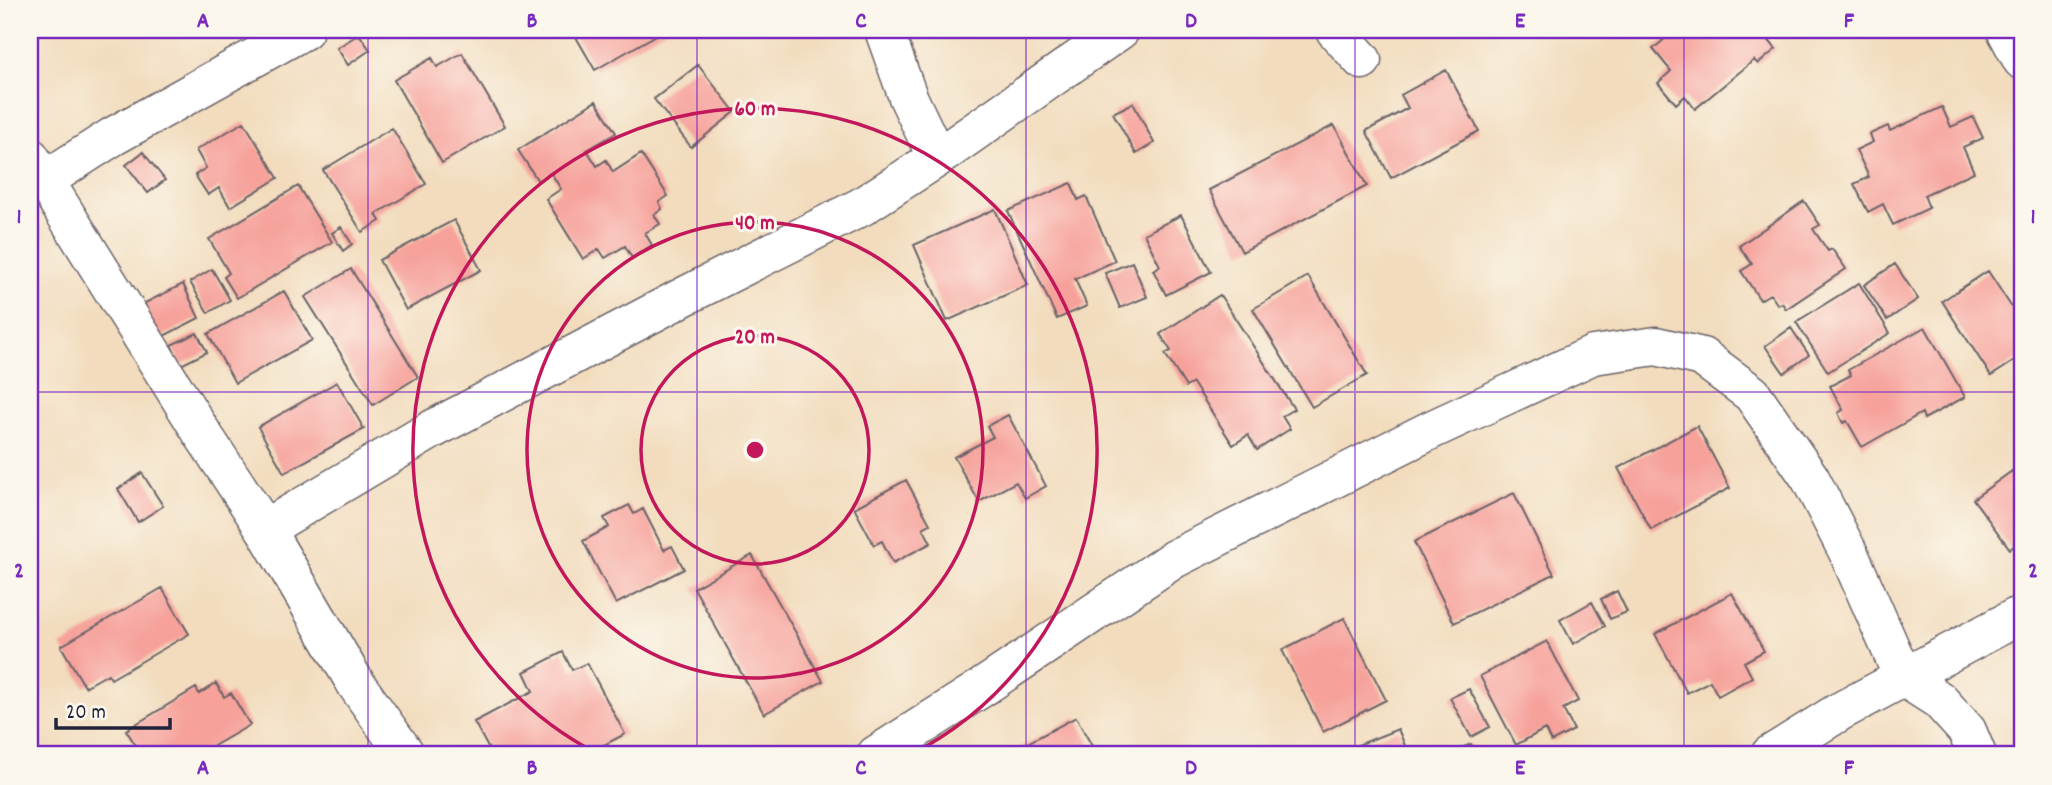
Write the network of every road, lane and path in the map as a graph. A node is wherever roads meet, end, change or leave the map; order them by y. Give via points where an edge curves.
1 (304, 30) edge
2 (884, 30) edge
3 (1120, 30) edge
4 (1335, 30) edge
5 (2006, 30) edge
6 (1362, 60) dead end
7 (2022, 61) edge
8 (937, 159) junction
9 (37, 169) edge
10 (265, 529) junction
11 (2022, 614) edge
12 (1903, 677) junction
13 (406, 755) edge
14 (876, 755) edge
15 (1770, 755) edge
16 (1977, 755) edge

1 - 9 street via 112,137
2 - 8 street
3 - 8 street
4 - 6 street
5 - 7 street
8 - 10 street via 861,207 433,429
9 - 10 street
10 - 13 street via 356,684
11 - 12 street
12 - 14 street via 1810,478 1752,394 1702,357 1656,346 1593,355 1433,429 1174,559
12 - 15 street
12 - 16 street via 1938,701 1967,731

